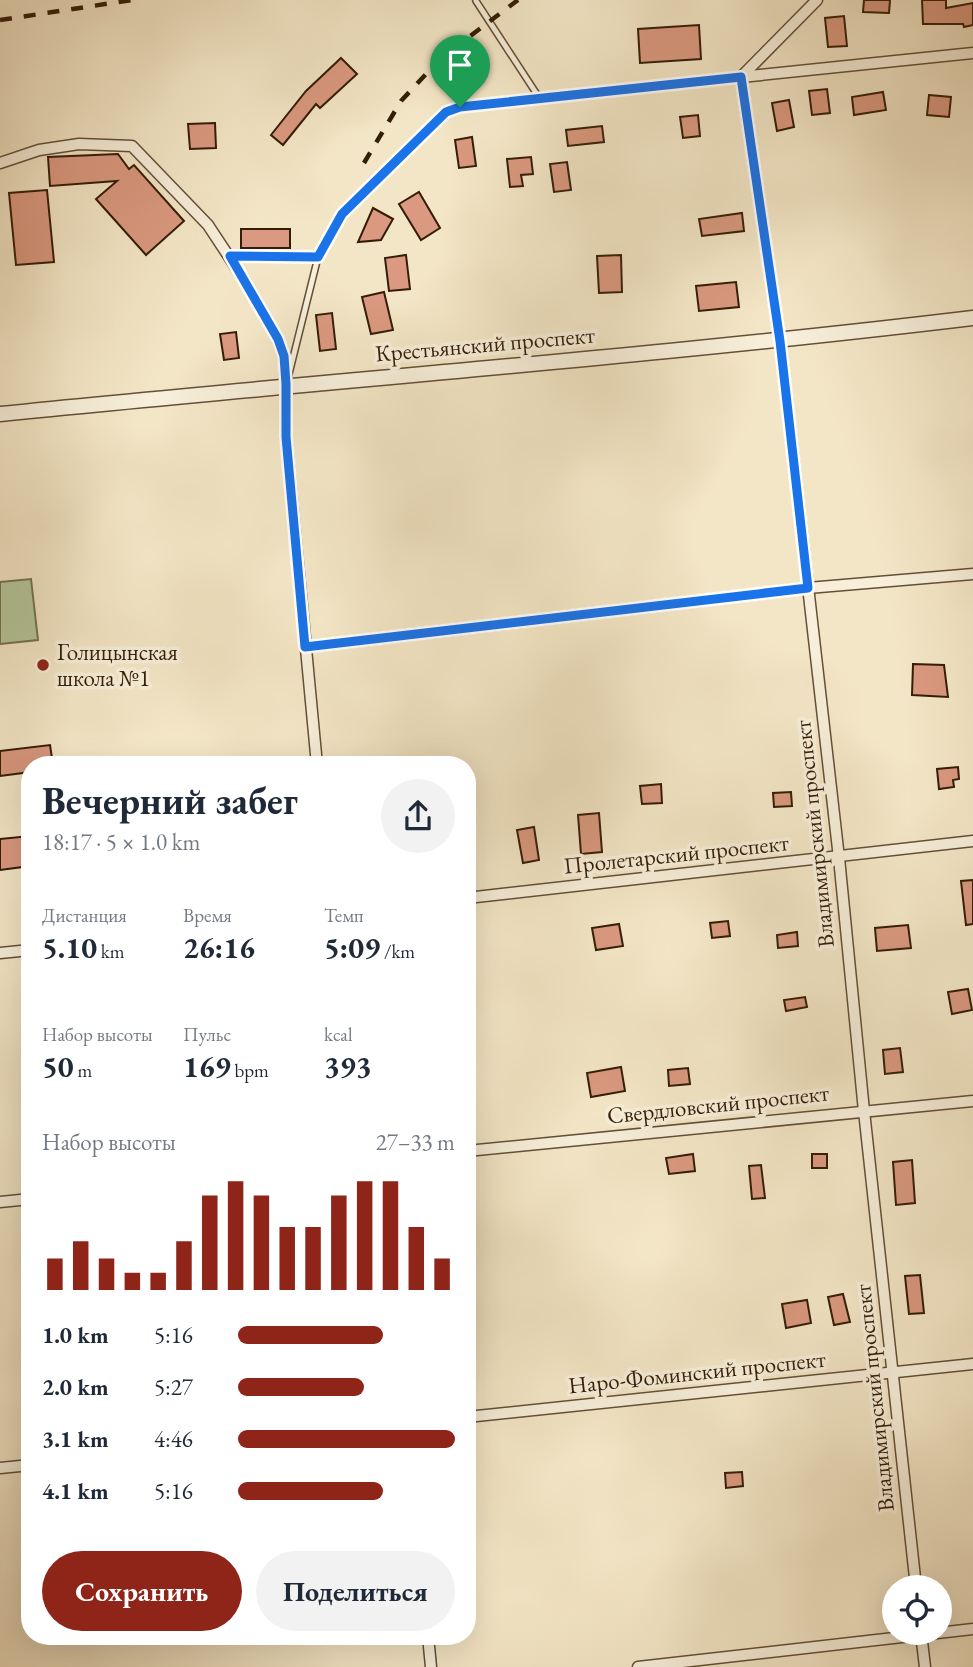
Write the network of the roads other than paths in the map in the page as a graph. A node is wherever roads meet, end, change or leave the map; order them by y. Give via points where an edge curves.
1 (817, 0) edge
2 (476, 1) edge
3 (973, 53) edge
4 (741, 77) junction
5 (540, 99) junction
6 (422, 133) road end
7 (0, 163) edge
8 (318, 257) road end
9 (973, 318) edge
10 (780, 341) junction
11 (286, 384) junction
12 (0, 414) edge
13 (973, 574) edge
14 (808, 588) junction
15 (305, 647) junction
16 (316, 756) edge
17 (973, 841) edge
18 (839, 858) junction
19 (476, 897) edge
20 (21, 951) edge
21 (0, 953) edge
22 (973, 1101) edge
23 (863, 1111) junction
24 (476, 1150) edge
25 (21, 1200) edge
26 (0, 1202) edge
27 (973, 1364) edge
28 (893, 1372) junction
29 (476, 1416) edge
30 (21, 1466) edge
31 (0, 1468) edge
32 (915, 1575) edge
33 (973, 1629) edge
34 (952, 1631) edge
35 (882, 1639) edge
36 (429, 1645) edge
37 (922, 1645) edge
38 (431, 1667) edge
39 (638, 1667) edge
40 (925, 1667) edge

1 - 4 street
2 - 5 lane
3 - 4 street
4 - 5 lane
4 - 10 street, Владимирский проспект
5 - 6 lane via 460,107 446,112
7 - 11 street via 39,150 79,144 132,146 208,225 230,256 278,339
8 - 11 lane
9 - 10 street, Крестьянский проспект
10 - 11 street, Крестьянский проспект
10 - 14 street, Владимирский проспект
11 - 12 street, Крестьянский проспект
11 - 15 street via 286,437
13 - 14 street
14 - 15 street
14 - 18 street, Владимирский проспект
15 - 16 street
17 - 18 street, Пролетарский проспект
18 - 19 street, Пролетарский проспект
18 - 23 street, Владимирский проспект
20 - 21 street
22 - 23 street, Свердловский проспект
23 - 24 street, Свердловский проспект
23 - 28 street, Владимирский проспект
25 - 26 street
27 - 28 street, Наро-Фоминский проспект
28 - 29 street, Наро-Фоминский проспект
28 - 32 street, Владимирский проспект
30 - 31 street
33 - 34 street
35 - 39 street
36 - 38 street
37 - 40 street

